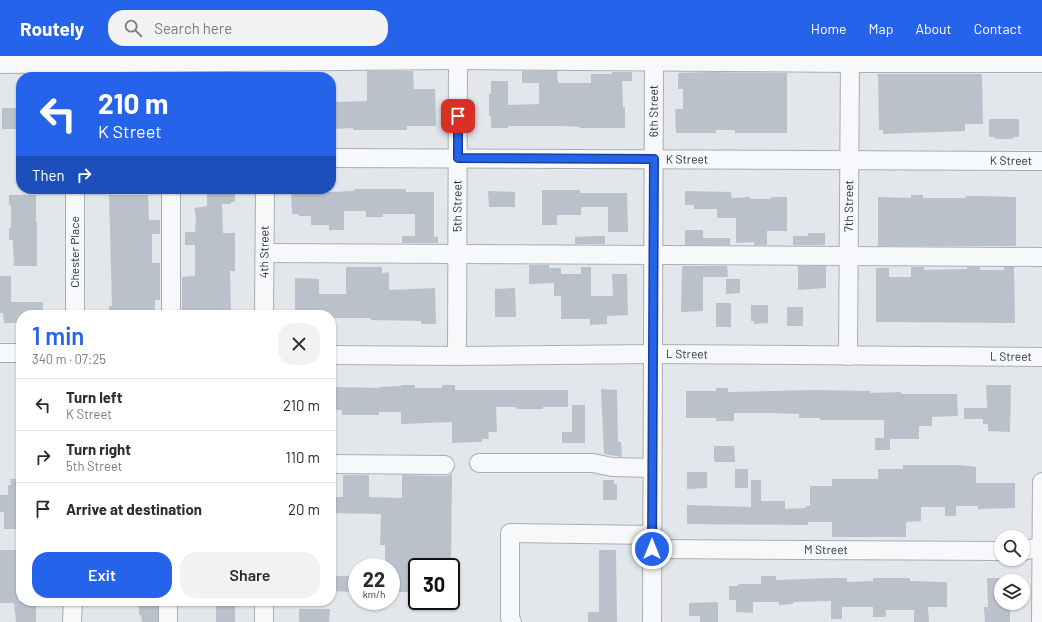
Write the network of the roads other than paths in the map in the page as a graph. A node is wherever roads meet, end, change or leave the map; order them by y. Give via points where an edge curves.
1 (458, 58) edge
2 (654, 59) edge
3 (850, 60) edge
4 (1042, 63) edge
5 (0, 64) edge
6 (74, 65) edge
7 (266, 65) edge
8 (172, 70) edge
9 (336, 158) edge
10 (458, 158) junction
11 (654, 159) junction
12 (849, 160) junction
13 (1042, 161) edge
14 (74, 194) edge
15 (171, 194) edge
16 (265, 194) edge
17 (265, 253) junction
18 (458, 254) junction
19 (653, 255) junction
20 (849, 257) junction
21 (1042, 257) edge
22 (75, 310) edge
23 (171, 310) edge
24 (264, 310) edge
25 (0, 353) edge
26 (16, 353) edge
27 (653, 354) junction
28 (336, 355) edge
29 (457, 356) junction
30 (848, 356) junction
31 (1042, 357) edge
32 (478, 463) dead end
33 (336, 464) edge
34 (445, 465) dead end
35 (652, 468) junction
36 (1042, 482) edge
37 (652, 542) junction
38 (1042, 546) edge
39 (1030, 549) edge
40 (994, 551) edge
41 (73, 606) edge
42 (168, 606) edge
43 (264, 606) edge
44 (72, 622) edge
45 (168, 622) edge
46 (264, 622) edge
47 (512, 622) edge
48 (652, 622) edge
49 (1041, 622) edge

1 - 2 street
1 - 7 street
1 - 10 street, 5th Street
2 - 3 street
2 - 11 street, 6th Street
3 - 4 street
3 - 12 street, 7th Street
5 - 6 street
6 - 8 street
7 - 8 street
9 - 10 street, K Street
10 - 11 street, K Street
10 - 18 street, 5th Street
11 - 12 street, K Street
11 - 19 street, 6th Street
12 - 13 street, K Street
12 - 20 street, 7th Street
14 - 22 street, Chester Place
15 - 23 street
16 - 17 street, 4th Street
17 - 18 street
17 - 24 street, 4th Street
18 - 19 street
18 - 29 street, 5th Street
19 - 20 street
19 - 27 street, 6th Street
20 - 21 street
20 - 30 street, 7th Street
25 - 26 street
27 - 29 street, L Street
27 - 30 street, L Street
27 - 35 street, 6th Street
28 - 29 street, L Street
30 - 31 street, L Street
32 - 35 street via 593,463 612,467
33 - 34 street
35 - 37 street, 6th Street
36 - 38 street
37 - 40 street, M Street
37 - 47 street, M Street via 510,533
37 - 48 street, 6th Street
38 - 39 street
38 - 49 street
41 - 44 street
42 - 45 street
43 - 46 street

